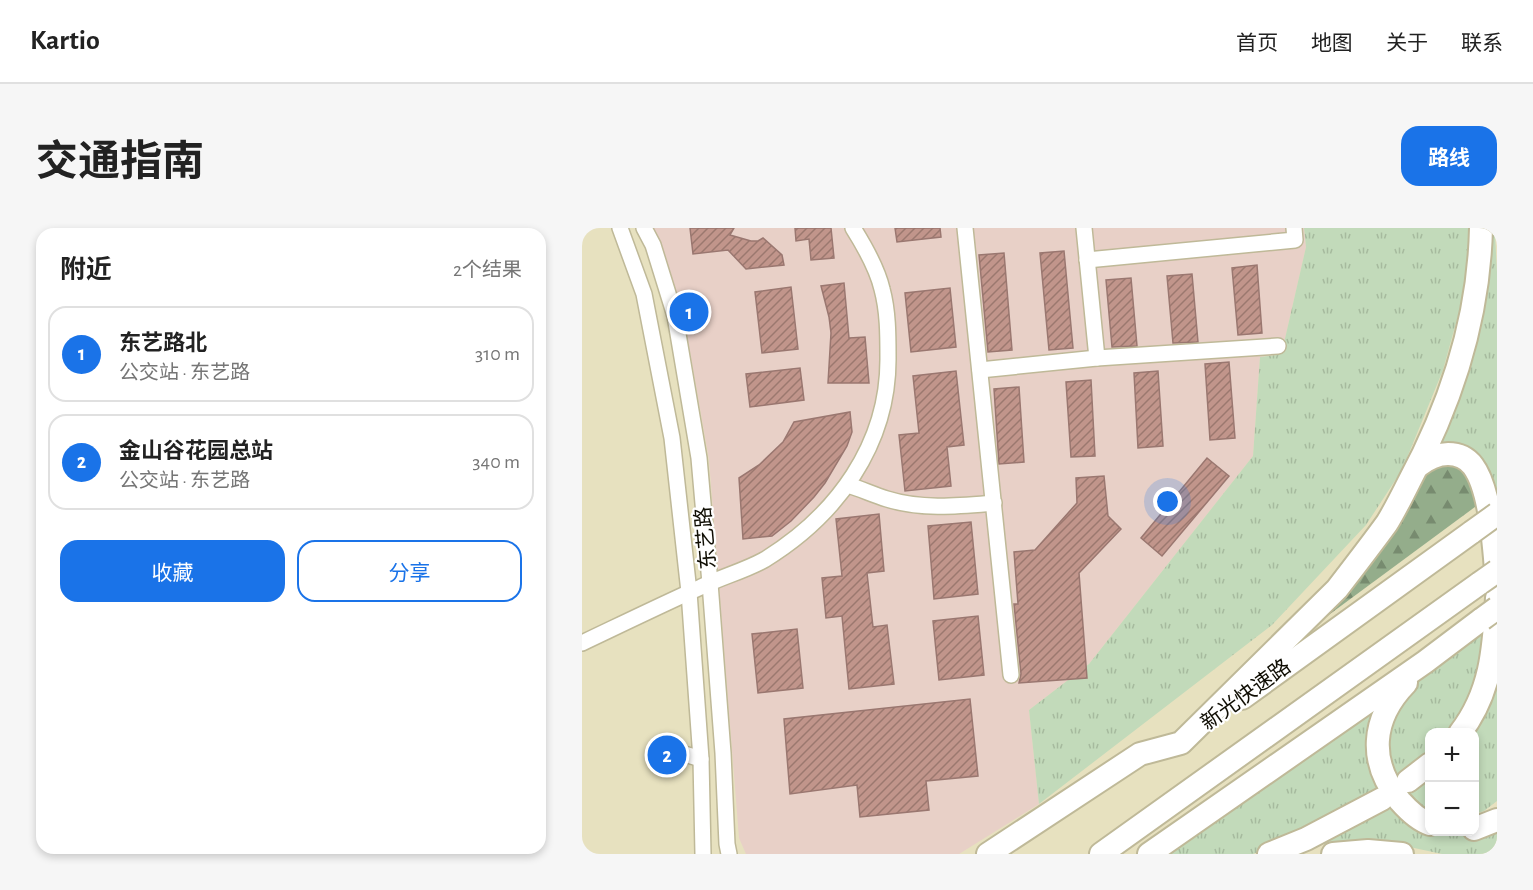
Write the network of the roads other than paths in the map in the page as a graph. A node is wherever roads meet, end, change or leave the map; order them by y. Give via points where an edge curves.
1 (620, 228) edge
2 (644, 228) edge
3 (853, 228) edge
4 (965, 228) edge
5 (1084, 228) edge
6 (1294, 228) edge
7 (1481, 228) edge
8 (1088, 260) junction
9 (1278, 346) dead end
10 (1097, 358) junction
11 (980, 370) junction
12 (1418, 466) junction
13 (848, 485) junction
14 (994, 503) junction
15 (1497, 514) edge
16 (1493, 582) edge
17 (710, 583) junction
18 (689, 592) junction
19 (1489, 614) edge
20 (582, 643) edge
21 (1425, 662) junction
22 (1011, 675) dead end
23 (1464, 728) edge
24 (1181, 743) junction
25 (668, 749) dead end
26 (701, 759) junction
27 (1425, 768) edge
28 (1408, 781) dead end
29 (1382, 799) dead end
30 (1497, 820) edge
31 (1425, 823) edge
32 (1479, 827) edge
33 (703, 854) edge
34 (729, 854) edge
35 (988, 854) edge
36 (1016, 854) edge
37 (1101, 854) edge
38 (1149, 854) edge
39 (1269, 854) edge
40 (1333, 854) edge
41 (1402, 854) edge

1 - 18 street, 东艺路 via 644,294 672,438
2 - 17 street, 东艺路 via 675,316 699,458
3 - 13 street via 882,289 888,372 878,422
4 - 11 street
5 - 8 street
6 - 8 street via 1295,240
7 - 12 highway via 1470,321 1452,385
8 - 10 street
9 - 10 street
10 - 11 street
11 - 14 street
12 - 16 highway via 1440,454 1464,457 1472,465 1487,502
12 - 24 highway via 1388,521 1337,589
13 - 14 street via 911,504 952,507
13 - 17 street via 801,535 762,561
14 - 22 street
15 - 24 highway, 新光快速路, bridge
16 - 23 highway via 1492,663 1481,698
16 - 37 highway
17 - 18 street
17 - 34 street, 东艺路
18 - 20 street
18 - 26 street, 东艺路
19 - 21 highway
21 - 31 highway via 1387,707 1377,740 1378,756 1393,792
21 - 38 highway
24 - 35 highway via 1140,754
24 - 36 highway, 新光快速路
25 - 26 street
26 - 33 street, 东艺路
27 - 28 highway
29 - 39 highway
30 - 32 highway
40 - 41 highway

